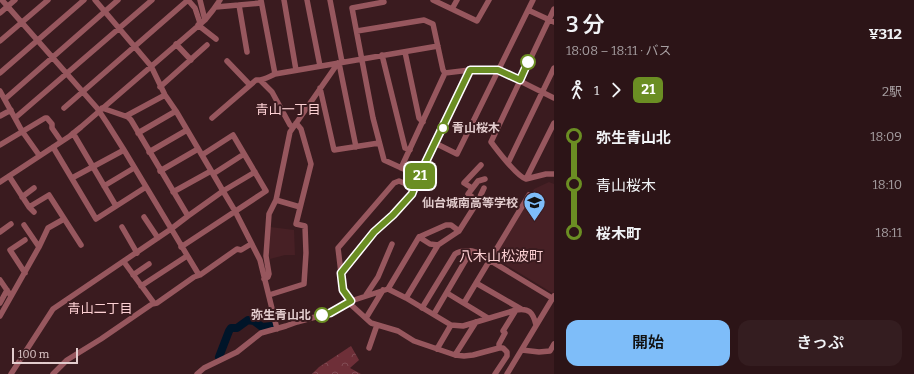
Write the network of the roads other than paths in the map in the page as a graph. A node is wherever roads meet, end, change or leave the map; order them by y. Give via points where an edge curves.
1 (2, 0) edge
2 (15, 0) edge
3 (48, 0) edge
4 (84, 0) edge
5 (95, 0) edge
6 (118, 0) edge
7 (152, 0) edge
8 (188, 0) edge
9 (200, 0) edge
10 (220, 0) edge
11 (284, 0) edge
12 (307, 0) edge
13 (330, 0) edge
14 (433, 0) edge
15 (456, 0) edge
16 (489, 0) edge
17 (533, 0) edge
18 (261, 1) edge
19 (384, 2) dead end
20 (239, 5) junction
21 (8, 7) junction
22 (216, 7) junction
23 (452, 9) junction
24 (554, 9) edge
25 (528, 10) junction
26 (105, 11) junction
27 (0, 13) edge
28 (551, 21) edge
29 (21, 23) junction
30 (201, 23) junction
31 (119, 28) junction
32 (357, 31) junction
33 (216, 39) dead end
34 (37, 40) junction
35 (0, 42) edge
36 (176, 44) junction
37 (208, 45) dead end
38 (438, 46) junction
39 (135, 47) junction
40 (247, 52) dead end
41 (404, 52) junction
42 (382, 56) junction
43 (52, 58) junction
44 (362, 58) junction
45 (191, 60) junction
46 (228, 61) dead end
47 (340, 63) junction
48 (151, 66) junction
49 (320, 66) junction
50 (554, 68) edge
51 (296, 70) junction
52 (470, 70) junction
53 (498, 70) junction
54 (0, 73) edge
55 (445, 73) junction
56 (66, 74) junction
57 (275, 74) junction
58 (520, 80) junction
59 (261, 81) junction
60 (250, 85) junction
61 (160, 87) junction
62 (320, 88) junction
63 (0, 91) edge
64 (543, 92) junction
65 (83, 93) junction
66 (165, 95) junction
67 (3, 98) edge
68 (554, 98) edge
69 (64, 108) dead end
70 (11, 110) junction
71 (101, 110) junction
72 (176, 111) junction
73 (0, 116) edge
74 (126, 116) junction
75 (15, 118) junction
76 (212, 118) dead end
77 (422, 122) junction
78 (554, 123) edge
79 (295, 125) junction
80 (187, 130) junction
81 (22, 131) junction
82 (138, 133) junction
83 (73, 134) junction
84 (61, 141) junction
85 (379, 143) junction
86 (435, 143) junction
87 (0, 145) edge
88 (53, 147) junction
89 (356, 147) junction
90 (124, 150) junction
91 (410, 150) junction
92 (149, 152) junction
93 (200, 152) junction
94 (244, 154) junction
95 (39, 155) junction
96 (508, 163) junction
97 (481, 165) dead end
98 (93, 167) junction
99 (134, 168) junction
100 (401, 168) junction
101 (160, 171) junction
102 (212, 172) junction
103 (255, 172) junction
104 (554, 174) edge
105 (9, 176) junction
106 (419, 176) junction
107 (72, 178) junction
108 (485, 179) dead end
109 (526, 179) junction
110 (0, 182) edge
111 (104, 186) junction
112 (146, 187) junction
113 (414, 187) junction
114 (34, 188) dead end
115 (472, 188) junction
116 (484, 188) dead end
117 (223, 191) junction
118 (173, 192) junction
119 (529, 194) dead end
120 (22, 197) junction
121 (276, 200) junction
122 (478, 201) junction
123 (116, 206) junction
124 (29, 207) junction
125 (300, 207) junction
126 (235, 211) junction
127 (34, 212) dead end
128 (188, 216) junction
129 (144, 217) dead end
130 (64, 219) junction
131 (12, 224) dead end
132 (24, 224) dead end
133 (122, 227) dead end
134 (171, 229) junction
135 (459, 231) junction
136 (0, 232) edge
137 (419, 237) junction
138 (158, 238) junction
139 (24, 240) dead end
140 (251, 244) junction
141 (392, 244) dead end
142 (81, 245) dead end
143 (438, 245) junction
144 (39, 247) junction
145 (181, 247) junction
146 (471, 251) junction
147 (137, 253) junction
148 (187, 256) junction
149 (490, 260) junction
150 (124, 262) junction
151 (149, 264) dead end
152 (25, 273) junction
153 (341, 273) junction
154 (133, 275) junction
155 (198, 275) junction
156 (264, 279) junction
157 (0, 280) edge
158 (476, 283) junction
159 (141, 286) junction
160 (385, 289) junction
161 (7, 290) junction
162 (447, 293) junction
163 (269, 295) junction
164 (366, 295) junction
165 (11, 296) junction
166 (553, 297) edge
167 (406, 298) junction
168 (1, 300) edge
169 (350, 301) junction
170 (154, 303) junction
171 (464, 303) junction
172 (422, 308) junction
173 (518, 309) junction
174 (434, 314) junction
175 (0, 316) edge
176 (366, 318) junction
177 (488, 318) junction
178 (476, 322) junction
179 (536, 325) junction
180 (377, 326) junction
181 (451, 326) junction
182 (277, 329) junction
183 (554, 344) edge
184 (369, 348) dead end
185 (437, 348) junction
186 (499, 348) junction
187 (522, 350) junction
188 (456, 355) junction
189 (199, 373) edge
190 (11, 374) edge
191 (53, 374) edge
192 (495, 374) edge
193 (507, 374) edge

1 - 21 street
2 - 21 street
3 - 29 street
4 - 34 street
5 - 26 street
6 - 26 street
7 - 31 street
8 - 30 street via 195,8
8 - 39 street
9 - 30 street
10 - 22 street
11 - 51 street
12 - 49 street
13 - 47 street
14 - 23 street
15 - 23 street
16 - 23 street via 477,21
17 - 25 street
18 - 20 street
18 - 57 street
19 - 32 street via 352,8
20 - 22 street
20 - 40 street
21 - 27 street
21 - 29 street
22 - 30 street
24 - 28 street
25 - 28 street
25 - 53 street
26 - 31 street
26 - 43 street
28 - 58 street
29 - 34 street
29 - 35 street
30 - 33 street
30 - 36 street
31 - 39 street
31 - 56 street
32 - 38 street via 424,20 433,24
32 - 44 street
34 - 43 street
34 - 54 street
36 - 45 street
36 - 48 street
37 - 45 street
38 - 41 street
38 - 55 street
39 - 48 street
39 - 65 street
41 - 42 street
41 - 77 street
42 - 44 street
42 - 91 street via 405,148
43 - 56 street
43 - 67 street
44 - 47 street
44 - 85 street
45 - 61 street
46 - 60 street
47 - 49 street
47 - 62 street
47 - 89 street
48 - 61 street
48 - 71 street
49 - 51 street
50 - 64 street
51 - 57 street
52 - 53 street
52 - 55 street
52 - 86 street
53 - 58 street
53 - 86 street via 457,154
55 - 77 street
56 - 65 street
56 - 75 street
57 - 59 street
58 - 64 street
58 - 96 street via 491,142
59 - 60 street via 256,80
59 - 79 street via 272,92 290,125
60 - 76 street
61 - 66 street
62 - 79 street
62 - 89 street via 334,150
63 - 67 street
64 - 68 street
64 - 96 street
65 - 69 street
65 - 71 street
66 - 72 street
66 - 74 street
67 - 70 street
70 - 73 street
70 - 75 street
71 - 74 street
71 - 83 street
71 - 90 street
72 - 80 street
72 - 82 street
74 - 82 street
75 - 81 street
77 - 91 street
78 - 109 street
79 - 121 street via 290,132
79 - 125 street via 301,129 311,164
80 - 92 street
80 - 93 street
81 - 84 street via 47,118
81 - 87 street
81 - 95 street
82 - 92 street
83 - 84 street
83 - 98 street
84 - 88 street
85 - 89 street
85 - 100 street via 384,160
86 - 106 street
88 - 95 street
88 - 107 street
90 - 98 street
90 - 99 street
91 - 100 street
92 - 101 street
93 - 94 street via 233,135
93 - 101 street
93 - 102 street
94 - 102 street
94 - 103 street
95 - 105 street
96 - 109 street
97 - 115 street via 464,183
98 - 107 street
98 - 111 street
99 - 111 street
99 - 112 street
100 - 106 street
101 - 118 street
102 - 117 street
102 - 118 street
103 - 117 street
103 - 126 street via 266,191
104 - 109 street
105 - 110 street
105 - 120 street
106 - 113 street
107 - 123 street via 96,219
108 - 115 street via 478,181
111 - 123 street
112 - 123 street
112 - 134 street
113 - 153 street via 412,194 374,232
113 - 153 street via 394,183 338,248
114 - 120 street
115 - 122 street via 468,194
116 - 122 street
117 - 126 street
117 - 128 street
118 - 128 street
119 - 149 street
120 - 124 street
121 - 125 street
121 - 156 street via 269,214 266,256 269,274
122 - 135 street
124 - 127 street
124 - 130 street via 49,194
125 - 163 street via 296,224 304,226 304,284
126 - 140 street
126 - 145 street
128 - 134 street
129 - 138 street
130 - 142 street
130 - 144 street via 48,228
131 - 136 street
132 - 144 street
133 - 147 street
134 - 138 street
134 - 145 street
135 - 137 street via 446,225
135 - 143 street
137 - 143 street via 430,244
137 - 160 street
138 - 147 street
139 - 152 street via 10,250
140 - 155 street via 241,250 237,249
140 - 156 street via 260,260
141 - 164 street via 378,277
143 - 167 street
144 - 152 street
145 - 148 street
146 - 149 street
146 - 162 street
146 - 172 street via 455,254
147 - 150 street
148 - 155 street
148 - 159 street
149 - 158 street
149 - 166 street
150 - 154 street
150 - 190 street via 53,309
151 - 154 street
152 - 165 street
153 - 169 street via 343,290
154 - 159 street
155 - 170 street
156 - 163 street
157 - 161 street
158 - 171 street
158 - 173 street
159 - 170 street
160 - 164 street
160 - 167 street
160 - 176 street
161 - 165 street
161 - 168 street
162 - 171 street
162 - 174 street
163 - 182 street
164 - 169 street
165 - 175 street
166 - 179 street
167 - 172 street
169 - 176 street
169 - 182 street via 330,313
170 - 191 street via 67,360
171 - 177 street
172 - 174 street
173 - 177 street
173 - 179 street via 531,312
173 - 186 street via 503,332 505,333
174 - 181 street
176 - 180 street
177 - 178 street
178 - 181 street
178 - 188 street
179 - 187 street
180 - 184 street
180 - 185 street via 398,331 414,341
181 - 185 street
182 - 189 street via 261,333 237,352
183 - 187 street via 550,351
185 - 188 street
186 - 188 street via 473,355
186 - 192 street via 503,348 507,356
187 - 193 street

